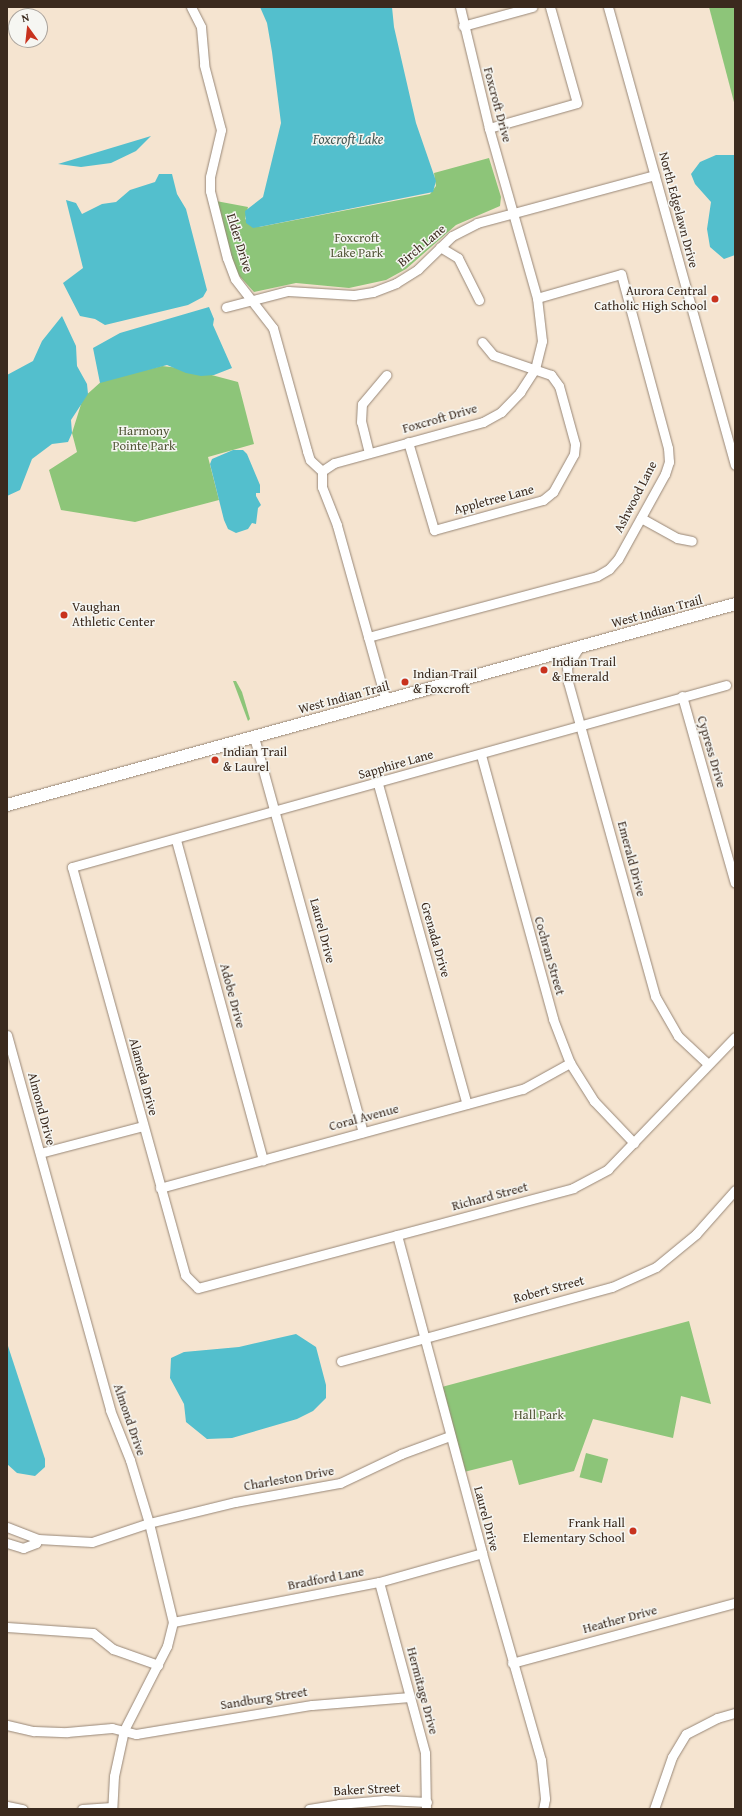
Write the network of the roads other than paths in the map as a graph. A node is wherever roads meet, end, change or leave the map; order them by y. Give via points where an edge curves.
1 (191, 7) edge
2 (460, 7) edge
3 (532, 7) edge
4 (550, 7) edge
5 (608, 7) edge
6 (463, 26) junction
7 (489, 128) junction
8 (655, 175) junction
9 (513, 213) junction
10 (440, 247) junction
11 (537, 298) junction
12 (250, 300) junction
13 (479, 300) dead end
14 (226, 307) dead end
15 (482, 342) dead end
16 (534, 369) junction
17 (386, 375) dead end
18 (408, 442) junction
19 (369, 453) junction
20 (735, 465) edge
21 (322, 471) junction
22 (641, 518) junction
23 (692, 540) dead end
24 (735, 604) edge
25 (368, 637) junction
26 (579, 647) junction
27 (726, 685) dead end
28 (682, 696) junction
29 (386, 700) junction
30 (580, 725) junction
31 (254, 737) junction
32 (481, 755) junction
33 (378, 784) junction
34 (7, 805) edge
35 (276, 811) junction
36 (176, 840) junction
37 (72, 867) joint
38 (735, 883) edge
39 (7, 1035) edge
40 (735, 1037) edge
41 (570, 1063) junction
42 (708, 1064) junction
43 (467, 1104) junction
44 (143, 1126) junction
45 (363, 1132) junction
46 (634, 1143) junction
47 (40, 1153) junction
48 (263, 1160) junction
49 (160, 1188) junction
50 (735, 1190) edge
51 (397, 1235) junction
52 (198, 1288) joint
53 (425, 1338) junction
54 (341, 1361) dead end
55 (450, 1436) junction
56 (149, 1523) junction
57 (7, 1527) edge
58 (38, 1539) junction
59 (7, 1543) edge
60 (482, 1553) junction
61 (379, 1582) junction
62 (735, 1602) edge
63 (173, 1622) junction
64 (7, 1627) edge
65 (512, 1663) junction
66 (158, 1665) junction
67 (410, 1697) junction
68 (735, 1713) edge
69 (7, 1725) edge
70 (124, 1730) junction
71 (7, 1806) edge
72 (426, 1806) edge
73 (112, 1808) edge
74 (23, 1809) edge
75 (82, 1809) edge
76 (309, 1809) edge
77 (543, 1809) edge
78 (654, 1809) edge

1 - 12 street, Elder Drive via 201,27 204,65 221,130 219,149 210,177 210,191 227,258 235,279
2 - 6 street, Foxcroft Drive
3 - 6 street
4 - 7 street via 577,103
5 - 8 street, North Edgelawn Drive
6 - 7 street, Foxcroft Drive
7 - 9 street, Foxcroft Drive
8 - 9 street, Birch Lane
8 - 20 street, North Edgelawn Drive
9 - 10 street, Birch Lane via 477,224 452,236
9 - 11 street, Foxcroft Drive
10 - 12 street, Birch Lane via 418,269 396,283 373,292 354,295 288,291
10 - 13 street via 458,258
11 - 16 street, Foxcroft Drive via 542,341
11 - 22 street, Ashwood Lane via 621,274 668,448 669,462
12 - 14 street, Birch Lane
12 - 21 street, Elder Drive via 273,328 310,460
15 - 16 street via 492,355
16 - 18 street, Foxcroft Drive via 520,392 501,412 483,422
16 - 18 street, Appletree Lane via 551,375 559,386 575,444 574,454 553,492 543,500 434,530
17 - 19 street via 362,404 361,422
18 - 19 street, Foxcroft Drive
19 - 21 street, Foxcroft Drive via 327,466
21 - 25 street via 322,487 337,525
22 - 23 street via 677,538
22 - 25 street, Ashwood Lane via 618,560 597,576
24 - 26 main road, West Indian Trail
25 - 29 street
26 - 29 main road, West Indian Trail
26 - 30 street, Emerald Drive via 567,667 568,682
27 - 28 street, Sapphire Lane
28 - 30 street, Sapphire Lane
28 - 38 street, Cypress Drive
29 - 31 main road, West Indian Trail
30 - 32 street, Sapphire Lane
30 - 42 street, Emerald Drive via 655,996 678,1036
31 - 34 main road, West Indian Trail
31 - 35 street, Laurel Drive
32 - 33 street, Sapphire Lane
32 - 41 street, Cochran Street via 553,1019
33 - 35 street, Sapphire Lane
33 - 43 street, Grenada Drive
35 - 36 street, Sapphire Lane
35 - 45 street, Laurel Drive
36 - 37 street, Sapphire Lane
36 - 48 street, Adobe Drive
37 - 44 street, Alameda Drive
39 - 47 street, Almond Drive
40 - 42 street, Richard Street
41 - 43 street, Coral Avenue via 523,1089
41 - 46 street, Cochran Street via 594,1101
42 - 46 street, Richard Street
43 - 45 street, Coral Avenue
44 - 47 street
44 - 49 street, Alameda Drive
45 - 48 street, Coral Avenue
46 - 51 street, Richard Street via 608,1169 573,1188
47 - 56 street, Almond Drive via 110,1410 130,1460
48 - 49 street, Coral Avenue
49 - 52 street, Alameda Drive via 185,1274
50 - 53 street, Robert Street via 696,1234 656,1267 612,1287
51 - 52 street, Richard Street
51 - 53 street, Laurel Drive
53 - 54 street, Robert Street
53 - 55 street, Laurel Drive
55 - 56 street, Charleston Drive via 401,1454 340,1483 235,1502
55 - 60 street, Laurel Drive
56 - 58 street, Charleston Drive via 92,1542
56 - 63 street, Almond Drive
57 - 58 street
58 - 59 street via 36,1543 23,1548
60 - 61 street, Bradford Lane
60 - 65 street, Laurel Drive
61 - 63 street, Bradford Lane
61 - 67 street, Hermitage Drive
62 - 65 street, Heather Drive
63 - 66 street, Almond Drive via 167,1646
64 - 66 street via 93,1633 113,1649
65 - 77 street, Laurel Drive via 541,1760 545,1799
66 - 70 street, Almond Drive
67 - 70 street, Sandburg Street via 312,1704 136,1734
67 - 72 street, Hermitage Drive via 425,1753
68 - 78 street via 717,1718 686,1734 672,1757
69 - 70 street, Sandburg Street via 47,1731 112,1728
70 - 73 street, Almond Drive via 114,1776
71 - 74 street
72 - 76 street, Baker Street via 385,1800
73 - 75 street

